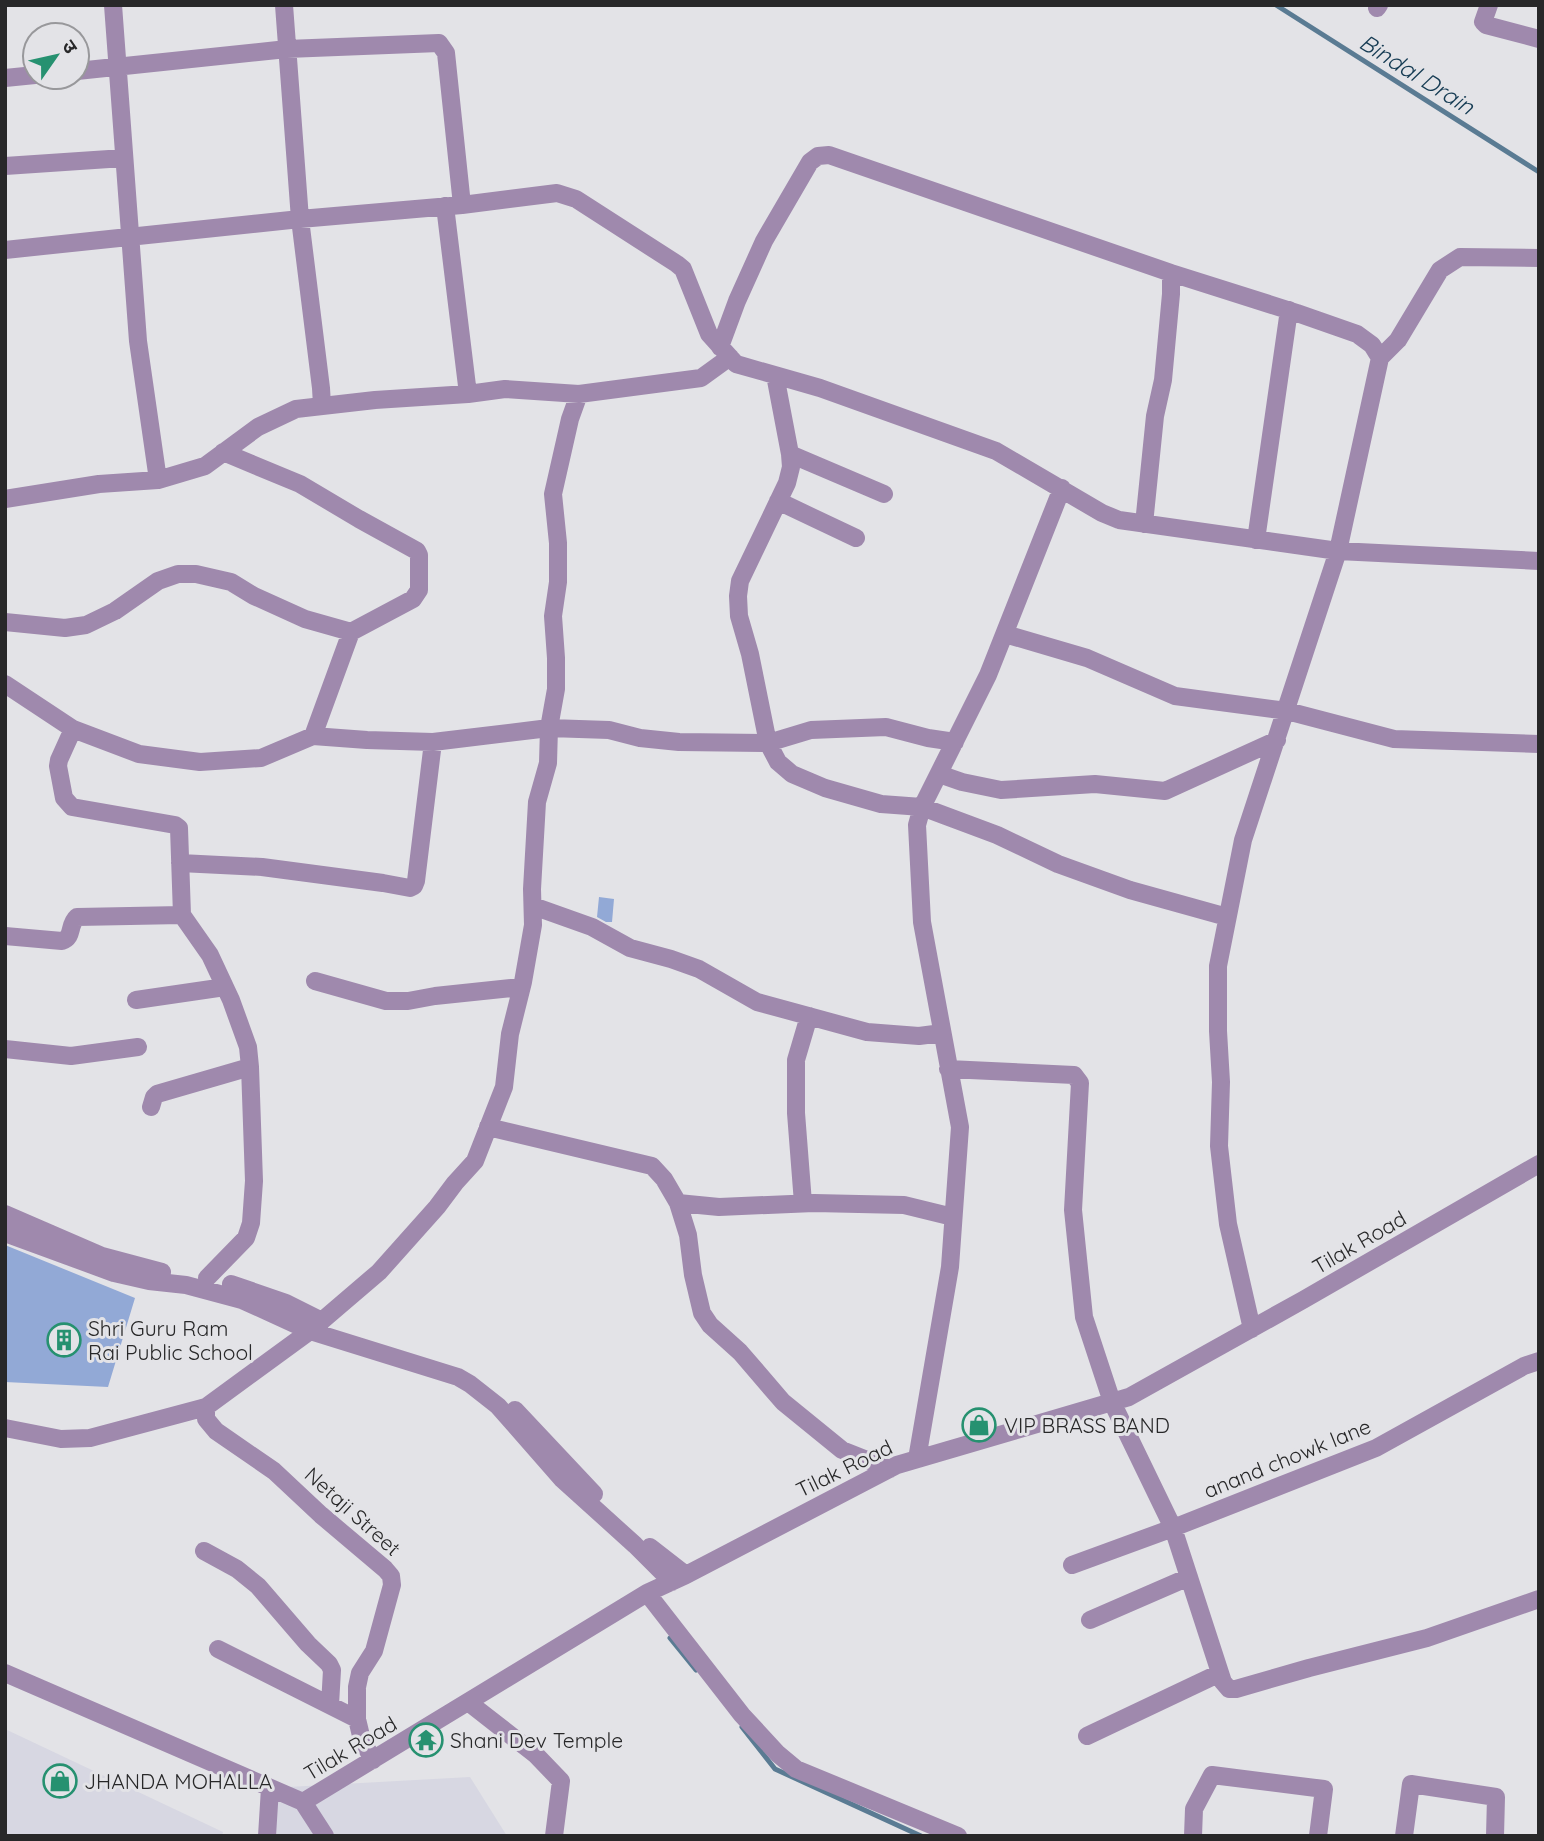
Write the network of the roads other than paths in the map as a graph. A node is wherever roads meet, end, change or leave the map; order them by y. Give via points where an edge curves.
1 (113, 5) edge
2 (284, 5) edge
3 (1489, 5) edge
4 (1539, 39) edge
5 (287, 49) junction
6 (118, 66) junction
7 (91, 69) edge
8 (124, 158) junction
9 (5, 166) edge
10 (454, 205) junction
11 (300, 219) junction
12 (130, 237) junction
13 (5, 250) edge
14 (1539, 258) edge
15 (1171, 273) junction
16 (1289, 310) junction
17 (725, 352) junction
18 (1381, 358) junction
19 (775, 375) junction
20 (468, 394) junction
21 (579, 394) junction
22 (322, 405) junction
23 (223, 452) junction
24 (790, 454) junction
25 (158, 480) junction
26 (1062, 488) junction
27 (884, 495) dead end
28 (5, 499) edge
29 (778, 501) junction
30 (1144, 524) junction
31 (856, 538) dead end
32 (1256, 540) junction
33 (1338, 551) junction
34 (1539, 561) edge
35 (5, 622) edge
36 (351, 632) junction
37 (1005, 634) junction
38 (5, 684) edge
39 (1287, 711) junction
40 (550, 728) junction
41 (73, 729) junction
42 (313, 736) junction
43 (1277, 740) junction
44 (433, 742) junction
45 (956, 742) junction
46 (768, 743) junction
47 (1539, 744) edge
48 (939, 774) junction
49 (922, 807) junction
50 (180, 863) junction
51 (533, 906) junction
52 (182, 915) junction
53 (1227, 917) junction
54 (5, 936) edge
55 (315, 981) dead end
56 (225, 987) junction
57 (522, 987) junction
58 (136, 1000) dead end
59 (809, 1016) junction
60 (942, 1033) junction
61 (138, 1047) dead end
62 (5, 1049) edge
63 (250, 1067) junction
64 (948, 1069) junction
65 (151, 1107) dead end
66 (488, 1126) junction
67 (1539, 1164) edge
68 (678, 1203) junction
69 (803, 1203) junction
70 (5, 1214) edge
71 (953, 1217) junction
72 (5, 1233) edge
73 (207, 1278) junction
74 (316, 1326) junction
75 (1252, 1329) junction
76 (1539, 1361) edge
77 (1112, 1402) junction
78 (206, 1407) junction
79 (5, 1428) edge
80 (917, 1459) junction
81 (890, 1469) junction
82 (1173, 1528) junction
83 (204, 1551) dead end
84 (1072, 1565) dead end
85 (1189, 1577) junction
86 (679, 1579) junction
87 (647, 1593) junction
88 (1539, 1599) edge
89 (1090, 1620) dead end
90 (218, 1648) dead end
91 (5, 1673) edge
92 (1220, 1673) junction
93 (468, 1702) junction
94 (330, 1705) junction
95 (357, 1719) junction
96 (1087, 1736) dead end
97 (373, 1760) junction
98 (270, 1788) junction
99 (303, 1802) junction
100 (267, 1836) edge
101 (325, 1836) edge
102 (554, 1836) edge
103 (958, 1836) edge
104 (1193, 1836) edge
105 (1318, 1836) edge
106 (1404, 1836) edge
107 (1495, 1836) edge

1 - 6 street
2 - 5 street
3 - 4 street via 1483,18 1486,25
5 - 6 street
5 - 10 street via 439,43 446,53
5 - 11 street
6 - 7 street
6 - 8 street
8 - 9 street
8 - 12 street
10 - 11 street
10 - 17 street via 557,193 576,199 682,269 709,334
10 - 20 street
11 - 12 street
11 - 22 street
12 - 13 street
12 - 25 street via 138,341
14 - 18 street via 1460,257 1449,263
15 - 16 street
15 - 17 street via 830,155 818,156 810,162 764,241 737,301
15 - 30 street
16 - 18 street via 1357,334
16 - 32 street
17 - 19 street via 736,364
17 - 21 street via 701,378
18 - 33 street
19 - 24 street
19 - 26 street via 996,451
20 - 21 street via 505,389
20 - 22 street
21 - 40 street via 553,494 558,582 553,616 556,689
22 - 23 street via 283,414
23 - 25 street via 205,466
23 - 36 street via 300,484 417,551 416,596
24 - 27 street
24 - 29 street via 787,483
25 - 28 street
26 - 30 street via 1102,513
26 - 37 street
29 - 31 street
29 - 46 street via 740,581 738,596
30 - 32 street
32 - 33 street
33 - 34 street
33 - 39 street
35 - 36 street via 65,628 86,625 158,582 178,574 196,574 231,582 305,619
36 - 42 street
37 - 39 street via 1087,658 1175,695
37 - 45 street
38 - 41 street
39 - 43 street
39 - 47 street via 1394,739
40 - 44 street
40 - 46 street via 609,730 679,742
40 - 51 street via 548,763 537,802
41 - 42 street via 139,754 200,762 261,758
41 - 50 street via 58,766 68,804 175,825 180,832
42 - 44 street
43 - 48 street via 1165,791 1095,784 1001,790
43 - 53 street via 1243,840
44 - 50 street via 416,881 410,888 262,867
45 - 46 street via 886,727 811,730
45 - 48 street
46 - 49 street via 778,762 792,774 881,804
48 - 49 street
49 - 53 street via 1130,890
49 - 60 street via 917,825 922,922
50 - 52 street
51 - 57 street
51 - 59 street via 592,927 630,948 699,969 757,1002
52 - 54 street via 78,916 62,941
52 - 56 street
53 - 75 street via 1218,966 1219,1146 1228,1224
55 - 57 street via 386,1001 408,1002
56 - 58 street
56 - 63 street
57 - 66 street via 504,1087
59 - 60 street via 867,1032
59 - 69 street via 796,1060
60 - 64 street
61 - 62 street via 71,1056
63 - 65 street via 157,1094
63 - 73 street via 251,1223 246,1238
64 - 71 street via 960,1127
64 - 77 street via 1074,1075 1080,1083 1073,1210 1084,1317
66 - 68 street via 652,1166
66 - 74 street via 475,1161 437,1207 379,1272
67 - 75 street, Tilak Road
68 - 69 street
68 - 81 street via 702,1313 710,1325 783,1402 842,1450
69 - 71 street via 904,1205
70 - 73 street via 102,1256
71 - 80 street via 950,1267
72 - 74 street via 114,1273 186,1285
73 - 74 street via 267,1295
74 - 78 street
74 - 86 street via 470,1384 498,1406 562,1479
75 - 77 street, Tilak Road
76 - 82 street, anand chowk lane via 1376,1448
77 - 80 street, Tilak Road
77 - 82 street
78 - 79 street via 90,1438 61,1439
78 - 95 street, Netaji Street via 206,1419 216,1431 274,1471 391,1576 374,1651 360,1673
80 - 81 street, Tilak Road
81 - 86 street, Tilak Road
82 - 84 street, anand chowk lane
82 - 85 street
83 - 94 street via 258,1586 330,1664
85 - 89 street
85 - 92 street
86 - 87 street, Tilak Road
87 - 93 street, Tilak Road
87 - 103 street via 742,1715 787,1762
88 - 92 street via 1427,1638 1236,1689 1229,1689
90 - 94 street
91 - 98 street
92 - 96 street
93 - 97 street, Tilak Road
93 - 102 street via 536,1755 561,1781
94 - 95 street
95 - 97 street, Netaji Street
97 - 99 street, Tilak Road
98 - 99 street
98 - 100 street
99 - 101 street
104 - 105 street via 1194,1809 1212,1775 1324,1789
106 - 107 street via 1411,1784 1496,1797

